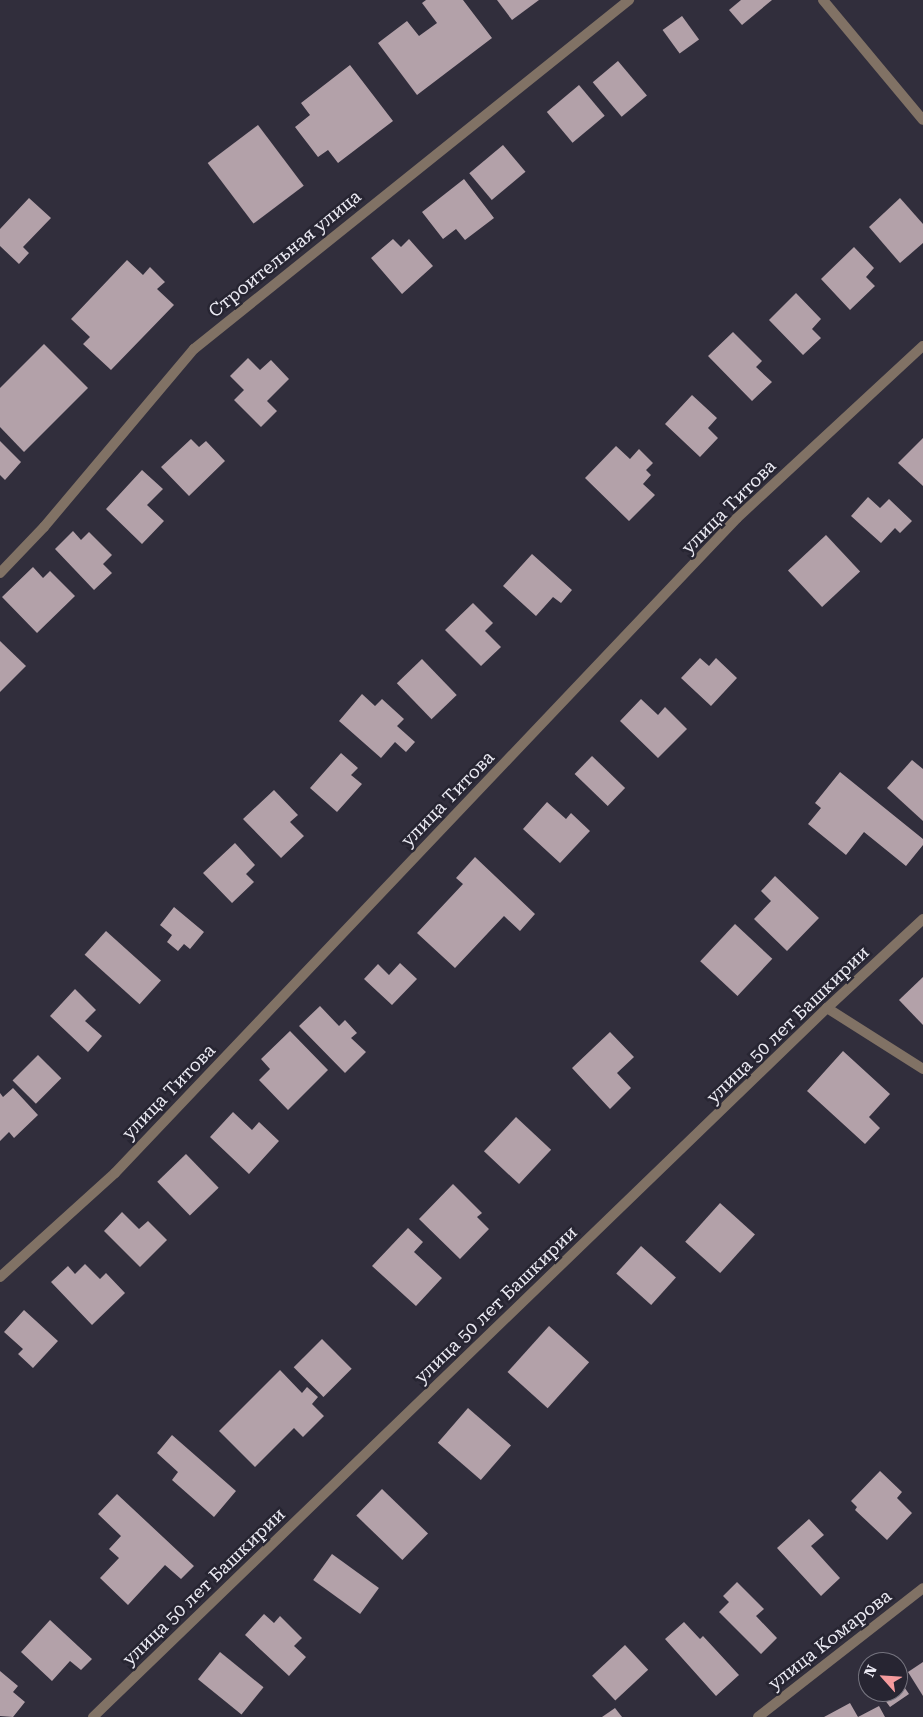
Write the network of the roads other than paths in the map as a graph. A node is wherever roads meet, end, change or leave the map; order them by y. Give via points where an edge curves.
1 (629, 0) edge
2 (823, 0) edge
3 (923, 120) edge
4 (923, 346) edge
5 (0, 573) edge
6 (923, 920) edge
7 (827, 1008) junction
8 (923, 1069) edge
9 (0, 1277) edge
10 (923, 1588) edge
11 (93, 1717) edge
12 (758, 1717) edge

1 - 5 street, Строительная улица via 194,349 44,527
2 - 3 street
4 - 9 street, улица Титова via 737,518 115,1173
6 - 7 street, улица 50 лет Башкирии
7 - 8 street
7 - 11 street, улица 50 лет Башкирии
10 - 12 street, улица Комарова

